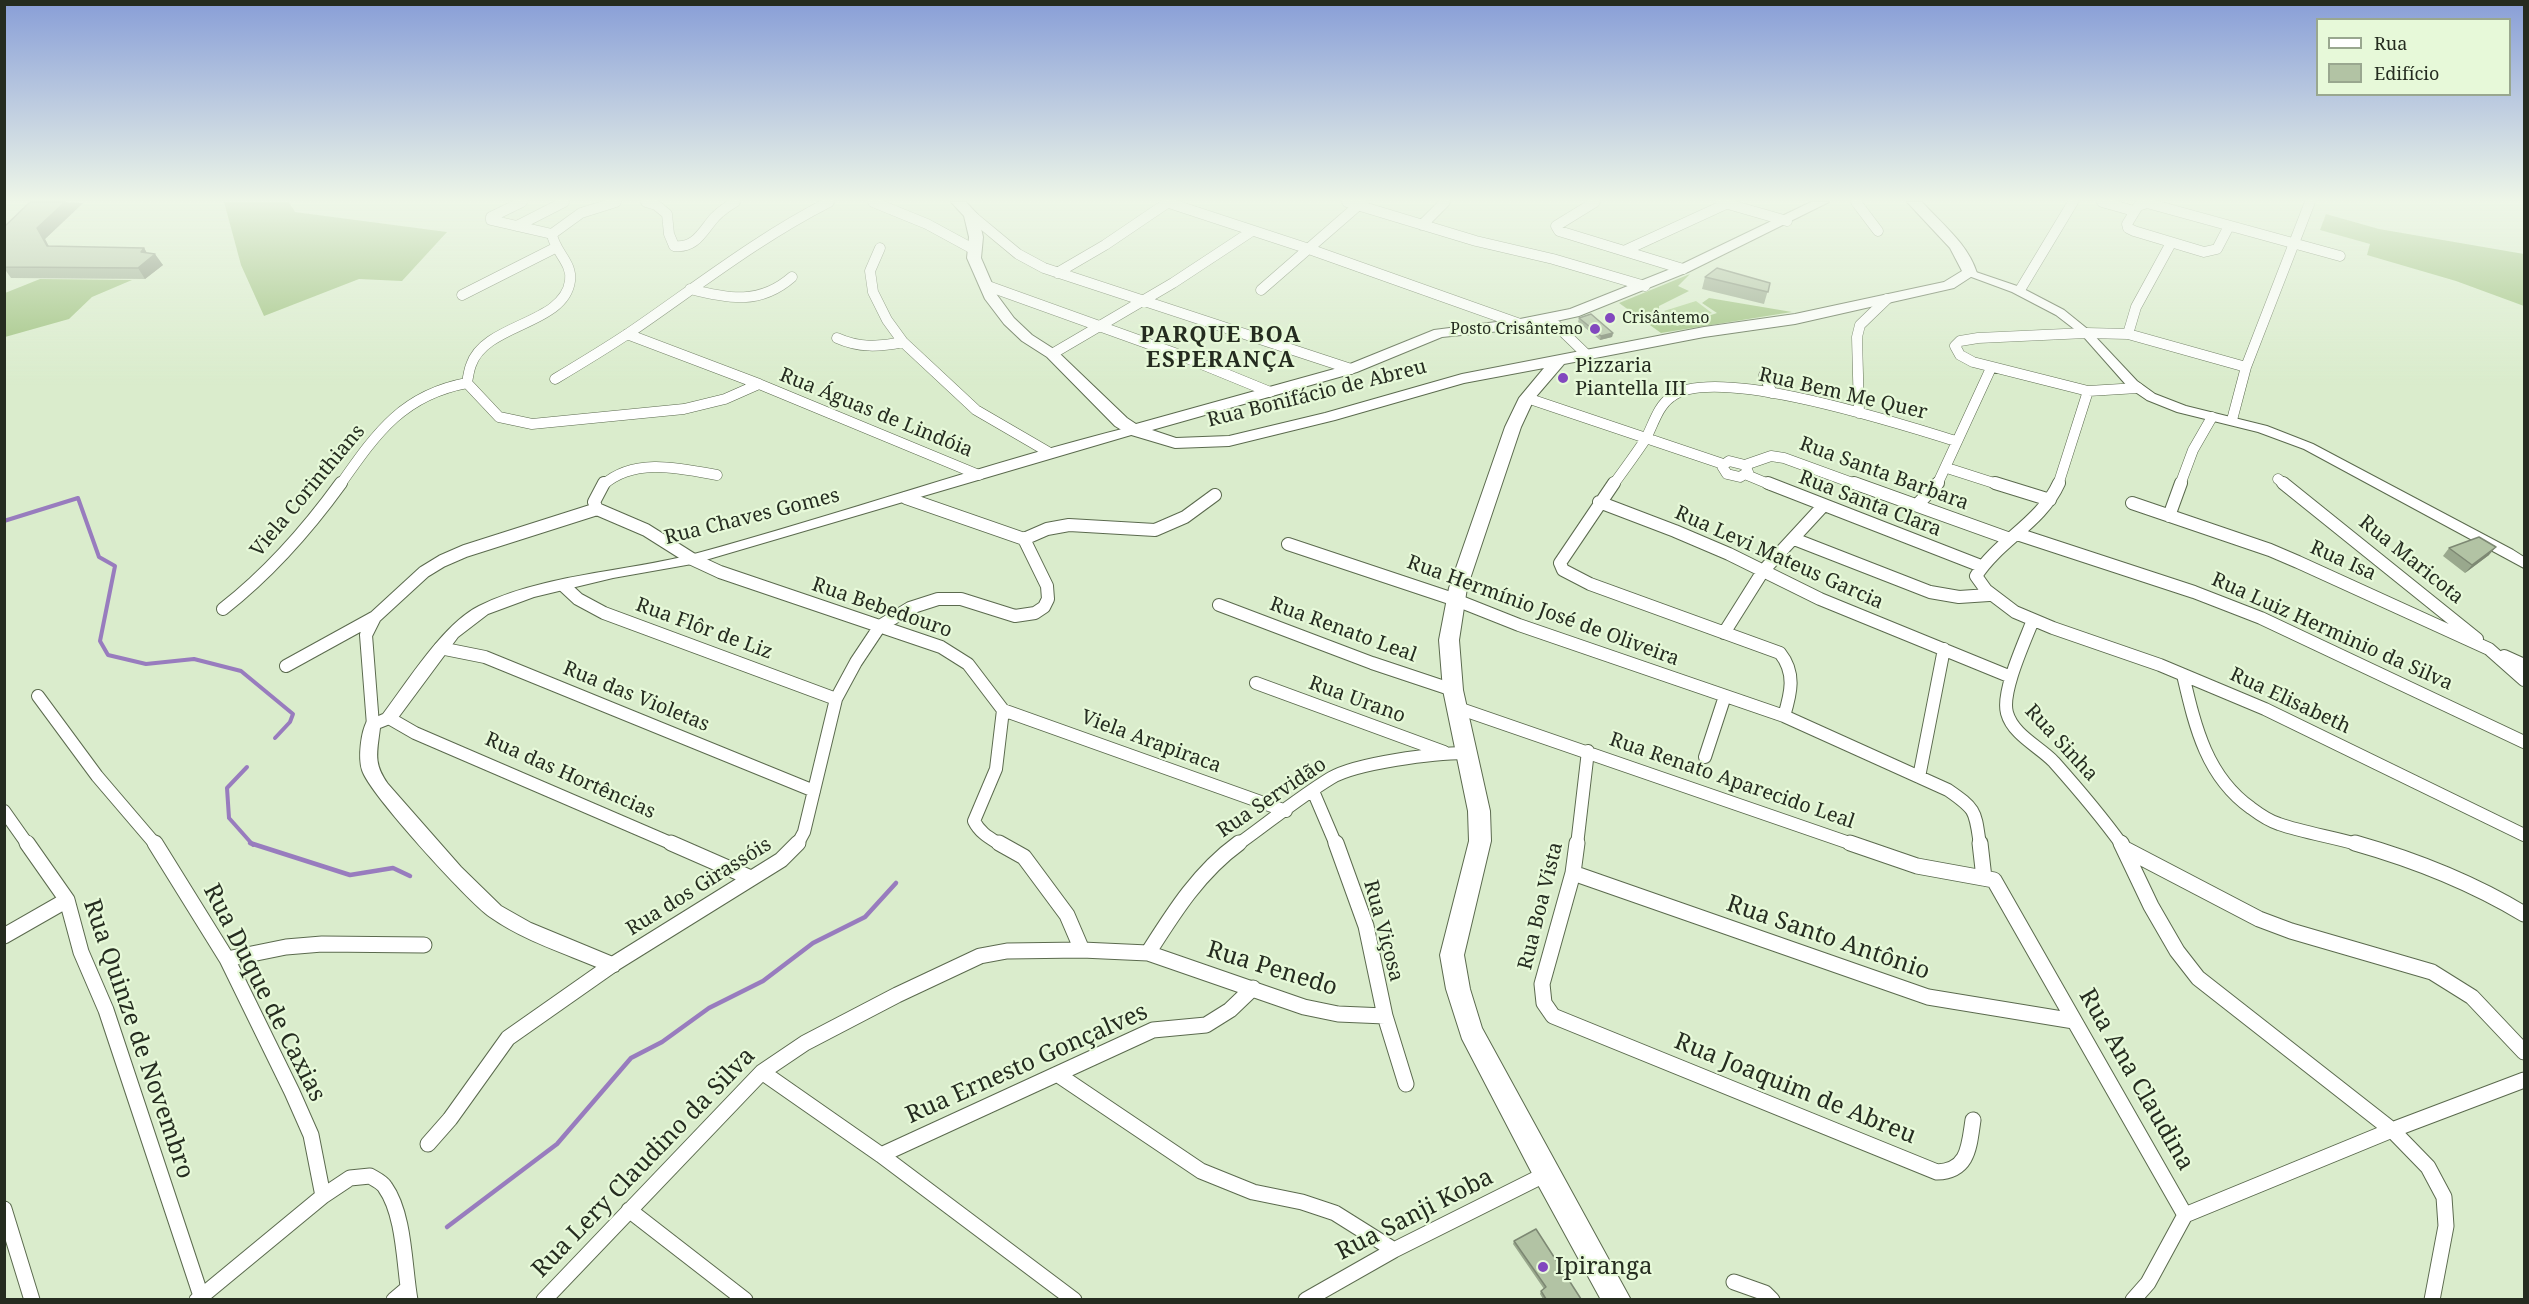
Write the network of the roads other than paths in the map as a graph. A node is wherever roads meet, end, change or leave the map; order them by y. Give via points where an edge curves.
1 (526, 263) edge
2 (565, 263) edge
3 (730, 263) edge
4 (874, 263) edge
5 (976, 263) edge
6 (1036, 263) edge
7 (1074, 263) edge
8 (1202, 263) edge
9 (1293, 263) edge
10 (1350, 263) edge
11 (1566, 263) edge
12 (1665, 263) edge
13 (1696, 263) edge
14 (1968, 263) edge
15 (2036, 263) edge
16 (2160, 263) edge
17 (2287, 263) edge
18 (1683, 269) junction
19 (1057, 273) junction
20 (1970, 273) junction
21 (792, 277) dead end
22 (985, 285) junction
23 (1645, 286) junction
24 (690, 289) junction
25 (1261, 290) dead end
26 (2020, 290) junction
27 (462, 295) dead end
28 (1887, 299) junction
29 (1144, 300) junction
30 (1569, 315) junction
31 (1526, 323) junction
32 (1556, 325) junction
33 (1101, 327) junction
34 (2086, 333) junction
35 (627, 334) junction
36 (2128, 334) junction
37 (837, 338) dead end
38 (903, 342) junction
39 (1052, 354) junction
40 (1587, 354) junction
41 (1559, 360) junction
42 (2246, 367) junction
43 (1991, 368) junction
44 (1351, 369) junction
45 (1499, 372) junction
46 (1764, 375) dead end
47 (555, 379) dead end
48 (467, 383) junction
49 (759, 384) junction
50 (726, 386) junction
51 (2138, 388) junction
52 (2088, 391) junction
53 (1270, 392) junction
54 (1772, 393) junction
55 (1527, 398) junction
56 (1859, 413) junction
57 (2212, 417) junction
58 (2232, 420) junction
59 (1134, 430) junction
60 (1646, 438) junction
61 (1956, 441) junction
62 (1050, 453) junction
63 (1947, 468) junction
64 (1746, 470) junction
65 (717, 475) dead end
66 (979, 475) junction
67 (2277, 479) dead end
68 (1215, 495) dead end
69 (906, 498) junction
70 (2050, 500) junction
71 (1599, 502) junction
72 (2132, 503) dead end
73 (1917, 505) junction
74 (1823, 506) junction
75 (597, 509) junction
76 (2169, 516) junction
77 (2014, 537) junction
78 (1024, 539) junction
79 (1794, 539) junction
80 (1288, 544) dead end
81 (692, 559) junction
82 (2524, 562) edge
83 (1981, 566) junction
84 (1763, 571) junction
85 (564, 586) junction
86 (1989, 595) junction
87 (1456, 600) junction
88 (1219, 605) dead end
89 (223, 609) dead end
90 (375, 617) junction
91 (2033, 620) junction
92 (880, 626) junction
93 (1724, 633) junction
94 (441, 648) junction
95 (1944, 649) junction
96 (2489, 649) junction
97 (2524, 665) edge
98 (286, 666) dead end
99 (2183, 675) junction
100 (2011, 677) junction
101 (2524, 680) edge
102 (1256, 683) dead end
103 (38, 696) dead end
104 (1725, 696) junction
105 (836, 699) junction
106 (1455, 699) junction
107 (1004, 710) junction
108 (1784, 716) junction
109 (381, 721) junction
110 (2524, 742) edge
111 (1588, 751) junction
112 (1455, 753) junction
113 (1705, 757) dead end
114 (1919, 777) junction
115 (814, 791) junction
116 (1313, 791) junction
117 (4, 811) edge
118 (1286, 811) junction
119 (2524, 835) edge
120 (2125, 849) junction
121 (1573, 873) junction
122 (751, 878) junction
123 (1990, 880) junction
124 (67, 900) junction
125 (2524, 914) edge
126 (4, 936) edge
127 (424, 945) dead end
128 (1082, 950) junction
129 (1148, 953) junction
130 (227, 959) junction
131 (612, 965) junction
132 (1253, 988) junction
133 (1385, 1016) junction
134 (2074, 1021) junction
135 (1566, 1023) joint
136 (2524, 1052) edge
137 (762, 1072) junction
138 (1057, 1074) junction
139 (2524, 1080) edge
140 (1406, 1084) dead end
141 (1973, 1120) dead end
142 (2391, 1130) junction
143 (428, 1144) dead end
144 (881, 1155) junction
145 (1546, 1174) junction
146 (323, 1196) junction
147 (4, 1209) edge
148 (629, 1210) junction
149 (2185, 1215) junction
150 (1394, 1250) junction
151 (1734, 1282) dead end
152 (404, 1296) edge
153 (1769, 1296) edge
154 (199, 1298) edge
155 (32, 1299) edge
156 (544, 1299) edge
157 (745, 1299) edge
158 (1074, 1299) edge
159 (1306, 1299) edge
160 (1617, 1299) edge
161 (1786, 1299) edge
162 (2133, 1299) edge
163 (2432, 1299) edge

1 - 27 street
2 - 48 street via 571,281 563,298 481,349 471,360
3 - 24 street
4 - 38 street via 870,271 873,292
5 - 22 main road, Rua Bonifácio de Abreu
6 - 19 street
7 - 19 street
8 - 29 street
9 - 25 street
10 - 31 street
11 - 23 street
12 - 18 street
13 - 18 main road
14 - 20 main road
15 - 26 street
16 - 36 street via 2136,307
17 - 42 street
18 - 23 main road
19 - 29 street
20 - 26 street
20 - 28 main road, Rua Bonifácio de Abreu via 1949,285
21 - 24 street via 770,292 746,298
22 - 33 street
22 - 39 main road, Rua Bonifácio de Abreu via 1009,321
23 - 30 main road
24 - 35 street
26 - 34 street
28 - 40 main road, Rua Bonifácio de Abreu via 1795,319
28 - 56 street via 1860,325 1857,337
29 - 33 street
29 - 44 street
30 - 31 main road
30 - 32 street
31 - 32 street
31 - 44 main road via 1439,333
32 - 40 street
33 - 39 street
33 - 53 street
34 - 36 street
34 - 43 street via 1978,338 1956,343 1960,355
34 - 51 street
35 - 47 street
35 - 50 street, Rua Águas de Lindóia
36 - 42 street
37 - 38 street via 870,348
38 - 62 street via 976,410
39 - 59 main road, Rua Bonifácio de Abreu via 1120,422
40 - 41 main road, Rua Bonifácio de Abreu
41 - 45 main road, Rua Bonifácio de Abreu
41 - 55 main road
42 - 58 street
43 - 52 street
43 - 61 street
44 - 53 main road
45 - 55 main road via 1521,383
45 - 59 main road, Rua Bonifácio de Abreu via 1229,441 1175,442
46 - 54 street
48 - 50 street, Rua Águas de Lindóia via 499,417 520,423 684,410
48 - 89 street, Viela Corinthians via 421,396 369,445 311,523
49 - 50 street, Rua Águas de Lindóia
49 - 50 street, Rua Águas de Lindóia
49 - 66 street, Rua Águas de Lindóia
51 - 52 street
51 - 57 street via 2164,403
52 - 70 street
53 - 59 main road
54 - 56 street, Rua Bem Me Quer
54 - 60 street, Rua Bem Me Quer via 1684,391 1665,402
55 - 60 street
55 - 87 main road via 1472,543
56 - 61 street, Rua Bem Me Quer
57 - 58 street
57 - 76 street via 2193,450
58 - 82 street via 2279,434 2332,458
59 - 62 street, Rua Chaves Gomes
60 - 64 street, Rua Santa Clara via 1723,464 1727,474 1740,477
60 - 71 street, Rua Bem Me Quer
61 - 63 street
62 - 66 street, Rua Chaves Gomes
63 - 70 street
63 - 73 street via 1938,484
64 - 73 street, Rua Santa Barbara via 1771,456 1784,458
64 - 74 street, Rua Santa Clara
65 - 75 street via 677,468 636,468 598,489 594,502
66 - 69 street, Rua Chaves Gomes
67 - 96 street, Rua Maricota
68 - 78 street via 1185,517 1155,531 1069,525
69 - 78 street
69 - 81 street, Rua Chaves Gomes
70 - 77 street
71 - 84 street, Rua Levi Mateus Garcia
71 - 93 street, Rua Bem Me Quer via 1560,563 1563,570
72 - 76 street, Rua Isa
73 - 77 street, Rua Santa Barbara
74 - 79 street
74 - 83 street, Rua Santa Clara
75 - 81 street, Rua Bebedouro via 646,530
75 - 90 street via 442,561 424,572
76 - 96 street, Rua Isa via 2270,550
77 - 83 street
77 - 110 street, Rua Luiz Herminio da Silva via 2194,592 2261,618
78 - 92 street via 1047,586 1044,608 1015,616 962,599 938,599 910,608
79 - 84 street
79 - 86 street via 1930,592 1959,597
80 - 87 street, Rua Hermínio José de Oliveira
81 - 85 street, Rua Chaves Gomes
81 - 92 street, Rua Bebedouro via 750,583
83 - 86 street via 1976,576
84 - 93 street
84 - 95 street, Rua Levi Mateus Garcia
85 - 94 street, Rua Chaves Gomes via 483,610 461,625
85 - 105 street, Rua Flôr de Liz via 604,613
86 - 91 street, Rua Elisabeth
87 - 104 street, Rua Hermínio José de Oliveira
87 - 106 main road via 1449,640
88 - 106 street, Rua Renato Leal
90 - 98 street
90 - 109 street via 366,635 366,649
91 - 99 street, Rua Elisabeth
91 - 100 street, Rua Sinha
92 - 105 street, Rua dos Girassóis
92 - 107 street, Rua Bebedouro via 956,655 968,664
93 - 108 street via 1780,653 1789,662 1791,683
94 - 109 street, Rua Chaves Gomes
94 - 115 street, Rua das Violetas via 485,657
95 - 100 street, Rua Levi Mateus Garcia
95 - 114 street
96 - 97 street, Rua Maricota
96 - 101 street, Rua Isa
99 - 119 street, Rua Elisabeth via 2247,700
99 - 125 street via 2192,716 2215,771 2234,795 2260,814 2278,824 2405,856
100 - 120 street, Rua Sinha via 2006,711 2011,722 2077,787
102 - 112 street, Rua Urano
103 - 130 street, Rua Duque de Caxias via 97,776 155,843
104 - 108 street, Rua Hermínio José de Oliveira
104 - 113 street
105 - 115 street, Rua dos Girassóis
106 - 111 street, Rua Renato Aparecido Leal
106 - 112 main road
107 - 118 street, Viela Arapiraca
107 - 128 street via 996,769 974,821 986,836 1024,857 1067,915
108 - 114 street, Rua Ana Claudina
109 - 122 street, Rua das Hortências via 443,743
109 - 131 street via 368,760 370,771 455,872 495,911
111 - 121 street, Rua Boa Vista
111 - 123 street, Rua Renato Aparecido Leal via 1917,866
112 - 116 street, Rua Servidão via 1356,768 1332,777
112 - 145 main road via 1479,811 1480,841 1452,955 1458,989 1471,1031
114 - 123 street, Rua Ana Claudina via 1970,805 1976,815
115 - 122 street, Rua dos Girassóis via 798,844
116 - 118 street, Rua Servidão
116 - 133 street, Rua Viçosa via 1365,926
117 - 124 street, Rua Quinze de Novembro
118 - 129 street, Rua Servidão via 1218,858 1183,898
120 - 136 street via 2259,919 2432,972 2472,997
120 - 142 street via 2151,906 2198,978
121 - 134 street, Rua Santo Antônio via 1928,997
121 - 135 street, Rua Boa Vista via 1542,984 1544,1003 1553,1016
122 - 131 street, Rua dos Girassóis
123 - 134 street, Rua Ana Claudina
124 - 126 street
124 - 154 street, Rua Quinze de Novembro via 81,952 106,1010
127 - 130 street via 321,944
128 - 129 street, Rua Lery Claudino da Silva
128 - 137 street, Rua Lery Claudino da Silva via 1007,951 980,956 806,1043
129 - 132 street, Rua Penedo
130 - 146 street, Rua Duque de Caxias via 310,1135
131 - 143 street, Rua dos Girassóis via 508,1038 456,1112
132 - 133 street, Rua Penedo via 1304,1007 1338,1014
132 - 138 street, Rua Ernesto Gonçalves via 1230,1010 1206,1025 1153,1030
133 - 140 street, Rua Viçosa
134 - 149 street, Rua Ana Claudina
135 - 141 street, Rua Joaquim de Abreu via 1937,1172 1948,1173 1963,1162
137 - 144 street
137 - 148 street, Rua Lery Claudino da Silva
138 - 144 street, Rua Ernesto Gonçalves
138 - 150 street via 1201,1171 1253,1192 1335,1213
139 - 142 street
142 - 149 street
142 - 163 street via 2428,1167 2444,1197 2446,1226
144 - 158 street
145 - 150 street, Rua Sanji Koba
145 - 160 main road
146 - 152 street via 358,1174 370,1173 386,1186 396,1214
146 - 154 street
147 - 155 street
148 - 156 street, Rua Lery Claudino da Silva
148 - 157 street
149 - 162 street via 2148,1283
150 - 159 street, Rua Sanji Koba
151 - 153 street
153 - 161 street

